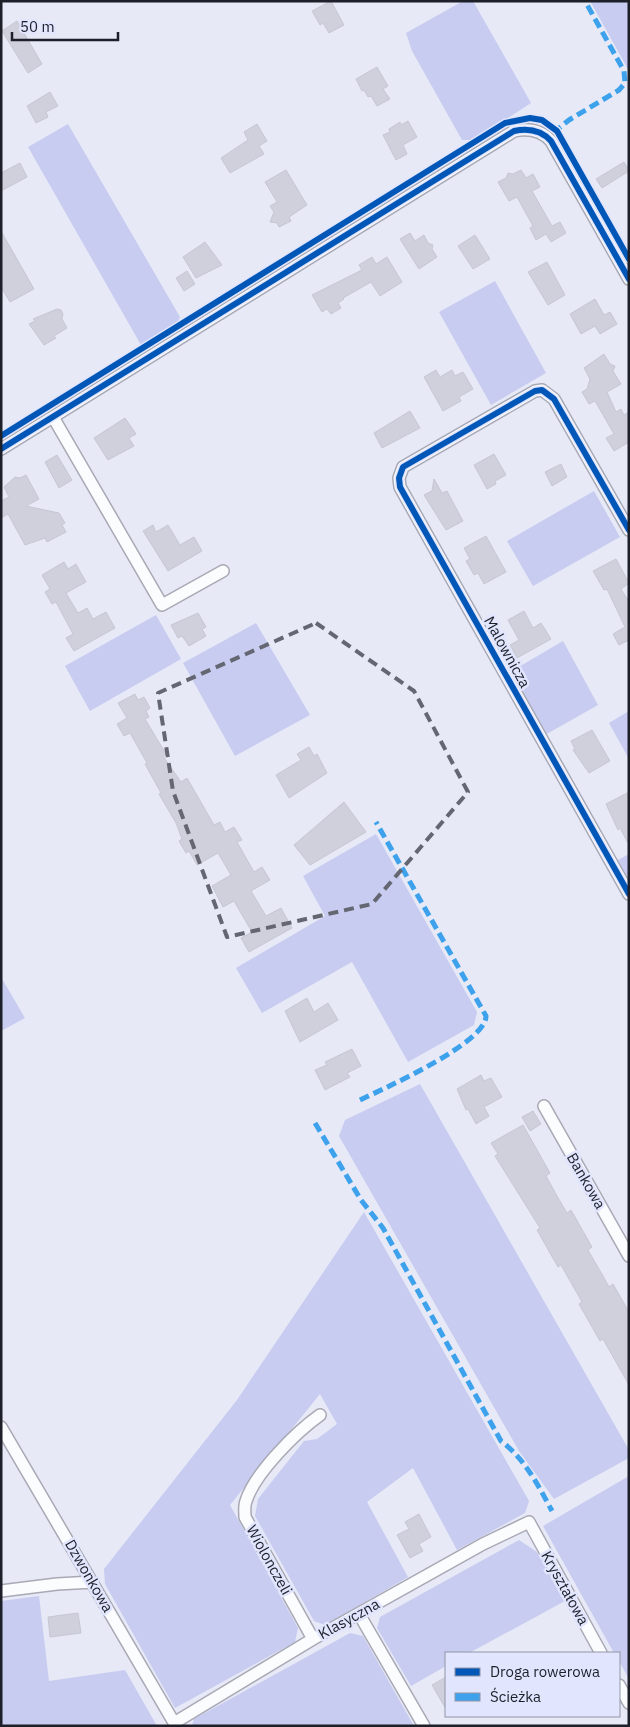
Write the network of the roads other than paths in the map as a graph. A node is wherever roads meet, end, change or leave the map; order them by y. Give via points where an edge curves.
1 (629, 279) edge
2 (53, 417) junction
3 (1, 449) edge
4 (629, 530) edge
5 (223, 571) dead end
6 (629, 894) edge
7 (544, 1106) dead end
8 (629, 1256) edge
9 (320, 1416) dead end
10 (1, 1427) edge
11 (529, 1522) joint
12 (93, 1582) junction
13 (1, 1591) edge
14 (359, 1614) junction
15 (313, 1639) junction
16 (600, 1652) edge
17 (620, 1687) edge
18 (629, 1703) edge
19 (175, 1724) edge
20 (424, 1726) edge

1 - 2 street via 554,144 537,131 522,129 468,159
2 - 3 street
2 - 5 street via 162,605
4 - 6 street, Malownicza via 554,398 547,392 535,391 403,468 399,478 400,487
7 - 8 street, Bankowa
9 - 15 street, Wiolonczeli via 305,1426 259,1477 245,1502 244,1517
10 - 12 street, Dzwonkowa
11 - 14 street, Klasyczna
11 - 16 street, Kryształowa
12 - 13 street
12 - 19 street, Dzwonkowa
14 - 15 street, Klasyczna
14 - 20 street
15 - 19 street, Klasyczna
17 - 18 street

